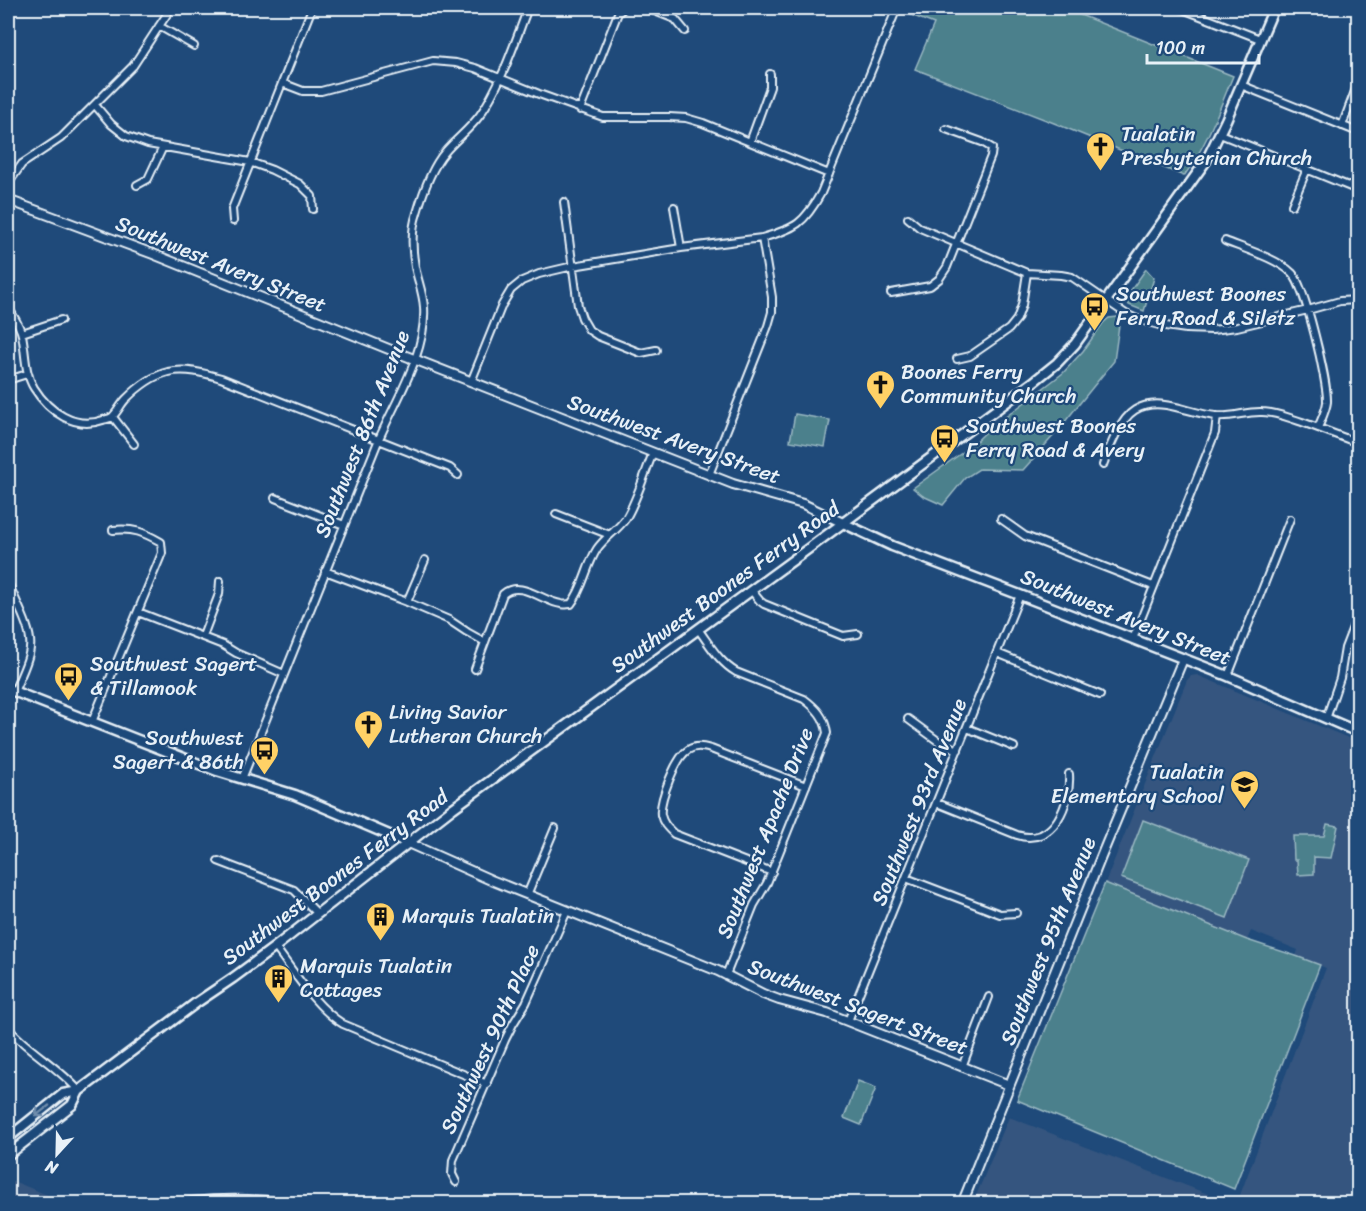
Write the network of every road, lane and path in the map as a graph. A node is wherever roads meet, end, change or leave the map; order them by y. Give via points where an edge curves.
1 (171, 8) edge
2 (312, 8) edge
3 (528, 8) edge
4 (624, 8) edge
5 (647, 8) edge
6 (897, 8) edge
7 (1180, 8) edge
8 (1274, 8) edge
9 (159, 26) junction
10 (685, 31) dead end
11 (1260, 39) junction
12 (194, 46) dead end
13 (770, 74) dead end
14 (500, 78) junction
15 (282, 83) junction
16 (1359, 84) edge
17 (1241, 85) junction
18 (95, 105) junction
19 (580, 110) junction
20 (1342, 126) junction
21 (946, 129) dead end
22 (1359, 132) edge
23 (1220, 134) junction
24 (750, 142) junction
25 (163, 147) junction
26 (250, 162) junction
27 (1307, 169) junction
28 (829, 174) junction
29 (8, 184) edge
30 (137, 185) dead end
31 (1359, 190) edge
32 (8, 200) edge
33 (564, 202) dead end
34 (1292, 205) dead end
35 (674, 207) dead end
36 (313, 209) dead end
37 (908, 218) dead end
38 (233, 221) dead end
39 (762, 238) junction
40 (1226, 241) dead end
41 (956, 244) junction
42 (681, 248) junction
43 (573, 266) junction
44 (1028, 273) junction
45 (891, 293) dead end
46 (1359, 300) edge
47 (1106, 301) junction
48 (8, 307) edge
49 (1308, 310) junction
50 (61, 320) dead end
51 (22, 333) junction
52 (656, 350) dead end
53 (957, 358) dead end
54 (414, 360) junction
55 (27, 374) junction
56 (8, 380) edge
57 (471, 382) junction
58 (1217, 416) junction
59 (113, 417) junction
60 (1318, 428) junction
61 (379, 439) junction
62 (1359, 443) edge
63 (134, 444) dead end
64 (653, 453) junction
65 (1103, 465) dead end
66 (458, 475) dead end
67 (709, 475) junction
68 (275, 498) dead end
69 (556, 514) dead end
70 (1001, 519) dead end
71 (1290, 519) dead end
72 (843, 523) junction
73 (344, 525) junction
74 (113, 530) dead end
75 (610, 535) junction
76 (425, 560) dead end
77 (325, 571) junction
78 (220, 581) dead end
79 (8, 582) edge
80 (1153, 586) junction
81 (752, 590) junction
82 (1020, 595) junction
83 (407, 602) junction
84 (138, 612) junction
85 (1359, 614) edge
86 (698, 629) junction
87 (858, 634) dead end
88 (1350, 634) junction
89 (203, 636) junction
90 (1359, 637) edge
91 (1133, 639) junction
92 (485, 642) junction
93 (997, 653) junction
94 (1183, 659) junction
95 (475, 669) dead end
96 (284, 674) junction
97 (1228, 676) junction
98 (11, 691) edge
99 (1100, 695) dead end
100 (1326, 718) junction
101 (908, 719) dead end
102 (92, 722) junction
103 (967, 729) junction
104 (1359, 732) edge
105 (1014, 747) dead end
106 (958, 750) junction
107 (1069, 774) dead end
108 (242, 779) junction
109 (807, 786) junction
110 (937, 803) junction
111 (555, 828) dead end
112 (408, 843) junction
113 (218, 861) dead end
114 (772, 872) junction
115 (906, 878) junction
116 (527, 894) junction
117 (567, 910) junction
118 (1016, 913) dead end
119 (318, 914) junction
120 (275, 947) junction
121 (726, 975) junction
122 (989, 997) dead end
123 (848, 1022) junction
124 (8, 1028) edge
125 (962, 1067) junction
126 (487, 1084) junction
127 (1009, 1085) junction
128 (79, 1091) junction
129 (8, 1138) edge
130 (8, 1155) edge
131 (456, 1182) dead end
132 (962, 1203) edge

1 - 9 street
2 - 15 street
3 - 14 street, Southwest 86th Avenue
4 - 19 street via 618,13
5 - 10 street via 675,19
6 - 28 street
7 - 11 street
8 - 11 main road, Southwest Boones Ferry Road
9 - 12 street
9 - 18 street via 133,66
11 - 17 main road, Southwest Boones Ferry Road
13 - 24 street via 770,87
14 - 15 street via 456,63 433,61 321,91 303,91
14 - 19 street
14 - 54 street, Southwest 86th Avenue via 478,117 435,166 416,214 413,251 424,309
15 - 26 street
16 - 20 street
17 - 20 street
17 - 23 main road, Southwest Boones Ferry Road
18 - 25 street via 126,136
18 - 29 street via 61,138 22,164
19 - 24 street via 603,117 686,118
20 - 22 street
21 - 41 street via 992,148
23 - 27 street
23 - 47 main road, Southwest Boones Ferry Road via 1195,178
24 - 28 street
25 - 26 street
25 - 30 street via 148,178
26 - 36 street via 300,184 312,196
26 - 38 street via 232,209
27 - 31 street
27 - 34 street
28 - 39 street via 812,210 801,222
32 - 54 street, Southwest Avery Street
33 - 43 street
35 - 42 street
37 - 41 street via 920,228
39 - 42 street
39 - 67 street via 772,312
40 - 49 street via 1282,264 1294,274
41 - 44 street
41 - 45 street via 947,267 930,286
42 - 43 street
43 - 52 street via 578,306 590,330 641,353
43 - 57 street via 538,274 511,290
44 - 47 street via 1072,277
44 - 53 street via 1022,305 1009,330 970,356
46 - 49 street
47 - 49 street via 1137,318 1185,329 1237,327
47 - 72 main road, Southwest Boones Ferry Road via 1057,363
48 - 51 street
49 - 60 street via 1327,391 1327,405
50 - 51 street
51 - 55 street
54 - 57 street, Southwest Avery Street
54 - 61 street, Southwest 86th Avenue
55 - 56 street
55 - 59 street via 47,405 62,416 79,423
57 - 64 street, Southwest Avery Street
58 - 60 street via 1264,412
58 - 65 street via 1146,405 1133,411 1123,423
58 - 80 street via 1215,433
59 - 61 street via 146,382 166,372 184,370 221,378
59 - 63 street
60 - 62 street
61 - 66 street via 450,468
61 - 73 street, Southwest 86th Avenue
64 - 67 street, Southwest Avery Street
64 - 75 street via 630,509
67 - 72 street, Southwest Avery Street via 803,504
68 - 73 street
69 - 75 street
70 - 80 street via 1025,536
71 - 97 street
72 - 81 main road, Southwest Boones Ferry Road
72 - 82 main road, Southwest Avery Street
73 - 77 street, Southwest 86th Avenue
74 - 84 street via 128,529 161,542 162,553
75 - 92 street via 598,547 571,604 518,588 509,589 503,594
76 - 83 street
77 - 83 street
77 - 96 street, Southwest 86th Avenue
78 - 89 street
79 - 98 street via 30,639 30,650
80 - 91 street
81 - 86 main road, Southwest Boones Ferry Road
81 - 87 street via 764,604 843,636
82 - 91 main road, Southwest Avery Street
82 - 93 street, Southwest 93rd Avenue
83 - 92 street via 449,620
84 - 89 street
84 - 102 street
85 - 88 street
86 - 109 street, Southwest Apache Drive via 727,667 804,699 822,715 827,733
86 - 112 main road, Southwest Boones Ferry Road
88 - 90 street
88 - 100 street
89 - 96 street
91 - 94 main road, Southwest Avery Street
92 - 95 street
93 - 99 street
93 - 103 street, Southwest 93rd Avenue
94 - 97 main road, Southwest Avery Street
94 - 127 street, Southwest 95th Avenue
96 - 108 street, Southwest 86th Avenue
97 - 100 main road, Southwest Avery Street
98 - 102 main road, Southwest Sagert Street
100 - 104 main road, Southwest Avery Street
101 - 106 street
102 - 108 main road, Southwest Sagert Street
103 - 105 street
103 - 106 street, Southwest 93rd Avenue
106 - 110 street, Southwest 93rd Avenue
107 - 110 street via 1069,793 1060,817 1047,832 1031,837
108 - 112 main road, Southwest Sagert Street via 296,795
109 - 114 street, Southwest Apache Drive
109 - 114 street via 711,748 688,750 679,759 662,801 664,824 674,834
110 - 115 street, Southwest 93rd Avenue
111 - 116 street
112 - 116 street, Southwest Sagert Street
112 - 119 main road, Southwest Boones Ferry Road
113 - 119 street via 294,891
114 - 121 street, Southwest Apache Drive
115 - 118 street via 1000,914
115 - 123 street, Southwest 93rd Avenue
116 - 117 street, Southwest Sagert Street
117 - 121 street, Southwest Sagert Street
117 - 126 street, Southwest 90th Place
119 - 120 main road, Southwest Boones Ferry Road
120 - 126 street via 335,1020
120 - 128 main road, Southwest Boones Ferry Road
121 - 123 street, Southwest Sagert Street via 771,998
122 - 125 street
123 - 125 street, Southwest Sagert Street
124 - 128 street
125 - 127 street, Southwest Sagert Street
126 - 131 street, Southwest 90th Place via 453,1160
127 - 132 street, Southwest 95th Avenue
128 -> 129 main road, Southwest Boones Ferry Road via 63,1094
128 - 130 main road, Southwest Boones Ferry Road via 72,1105

